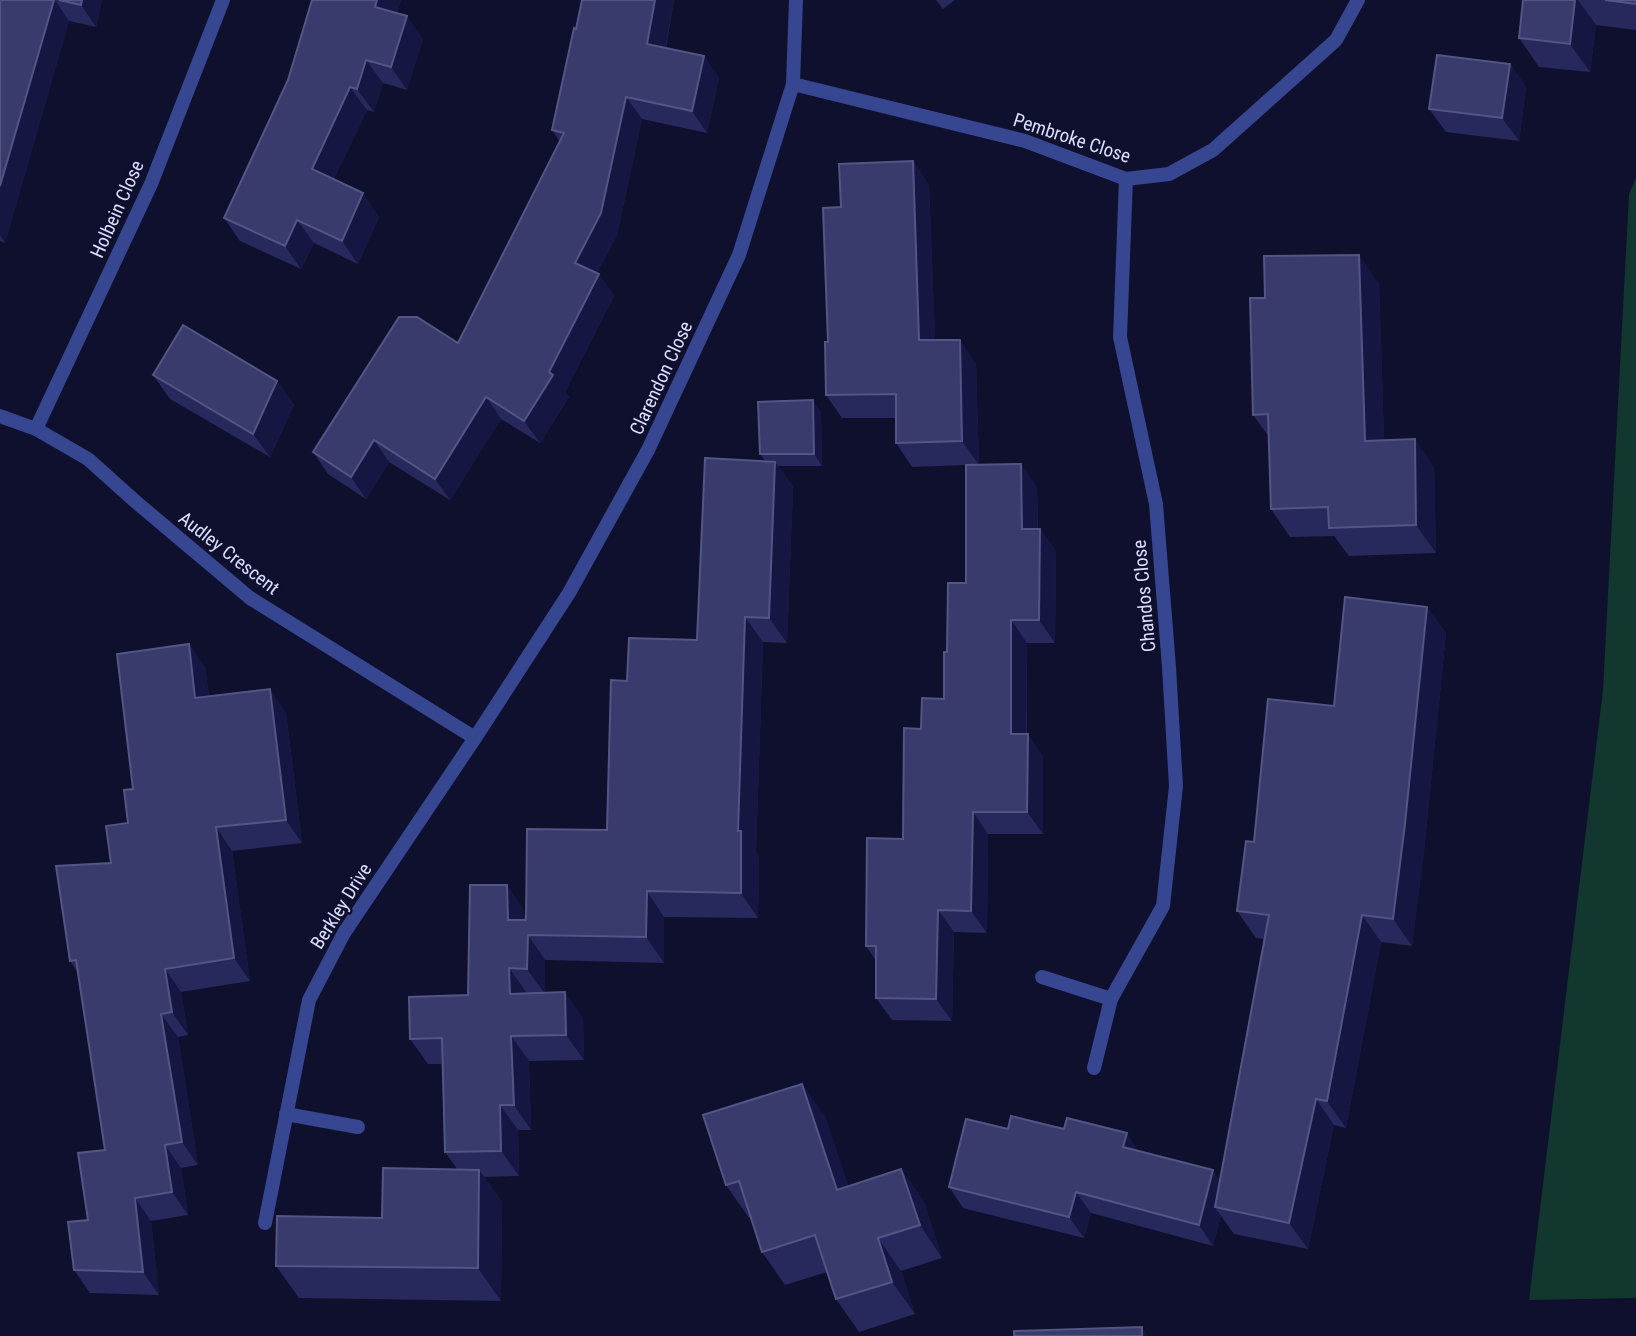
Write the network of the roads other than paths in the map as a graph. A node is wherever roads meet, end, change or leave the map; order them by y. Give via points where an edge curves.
1 (223, 0) edge
2 (796, 0) edge
3 (1358, 0) edge
4 (793, 84) junction
5 (1125, 179) junction
6 (0, 416) edge
7 (36, 429) junction
8 (475, 738) junction
9 (1042, 977) dead end
10 (1111, 999) junction
11 (1094, 1068) dead end
12 (286, 1114) junction
13 (358, 1127) dead end
14 (265, 1223) dead end

1 - 7 street, Holbein Close via 151,184
2 - 4 street, Clarendon Close
3 - 5 street, Pembroke Close via 1336,40 1213,150 1169,174
4 - 5 street, Pembroke Close via 1025,141
4 - 8 street, Clarendon Close via 738,255 648,450 569,593
5 - 10 street, Chandos Close via 1120,337 1156,504 1176,786 1163,906
6 - 7 street, Audley Crescent
7 - 8 street, Audley Crescent via 88,459 250,598
8 - 12 street, Berkley Drive via 344,933 309,1000
9 - 10 street
10 - 11 street, Chandos Close
12 - 13 street
12 - 14 street, Berkley Drive

